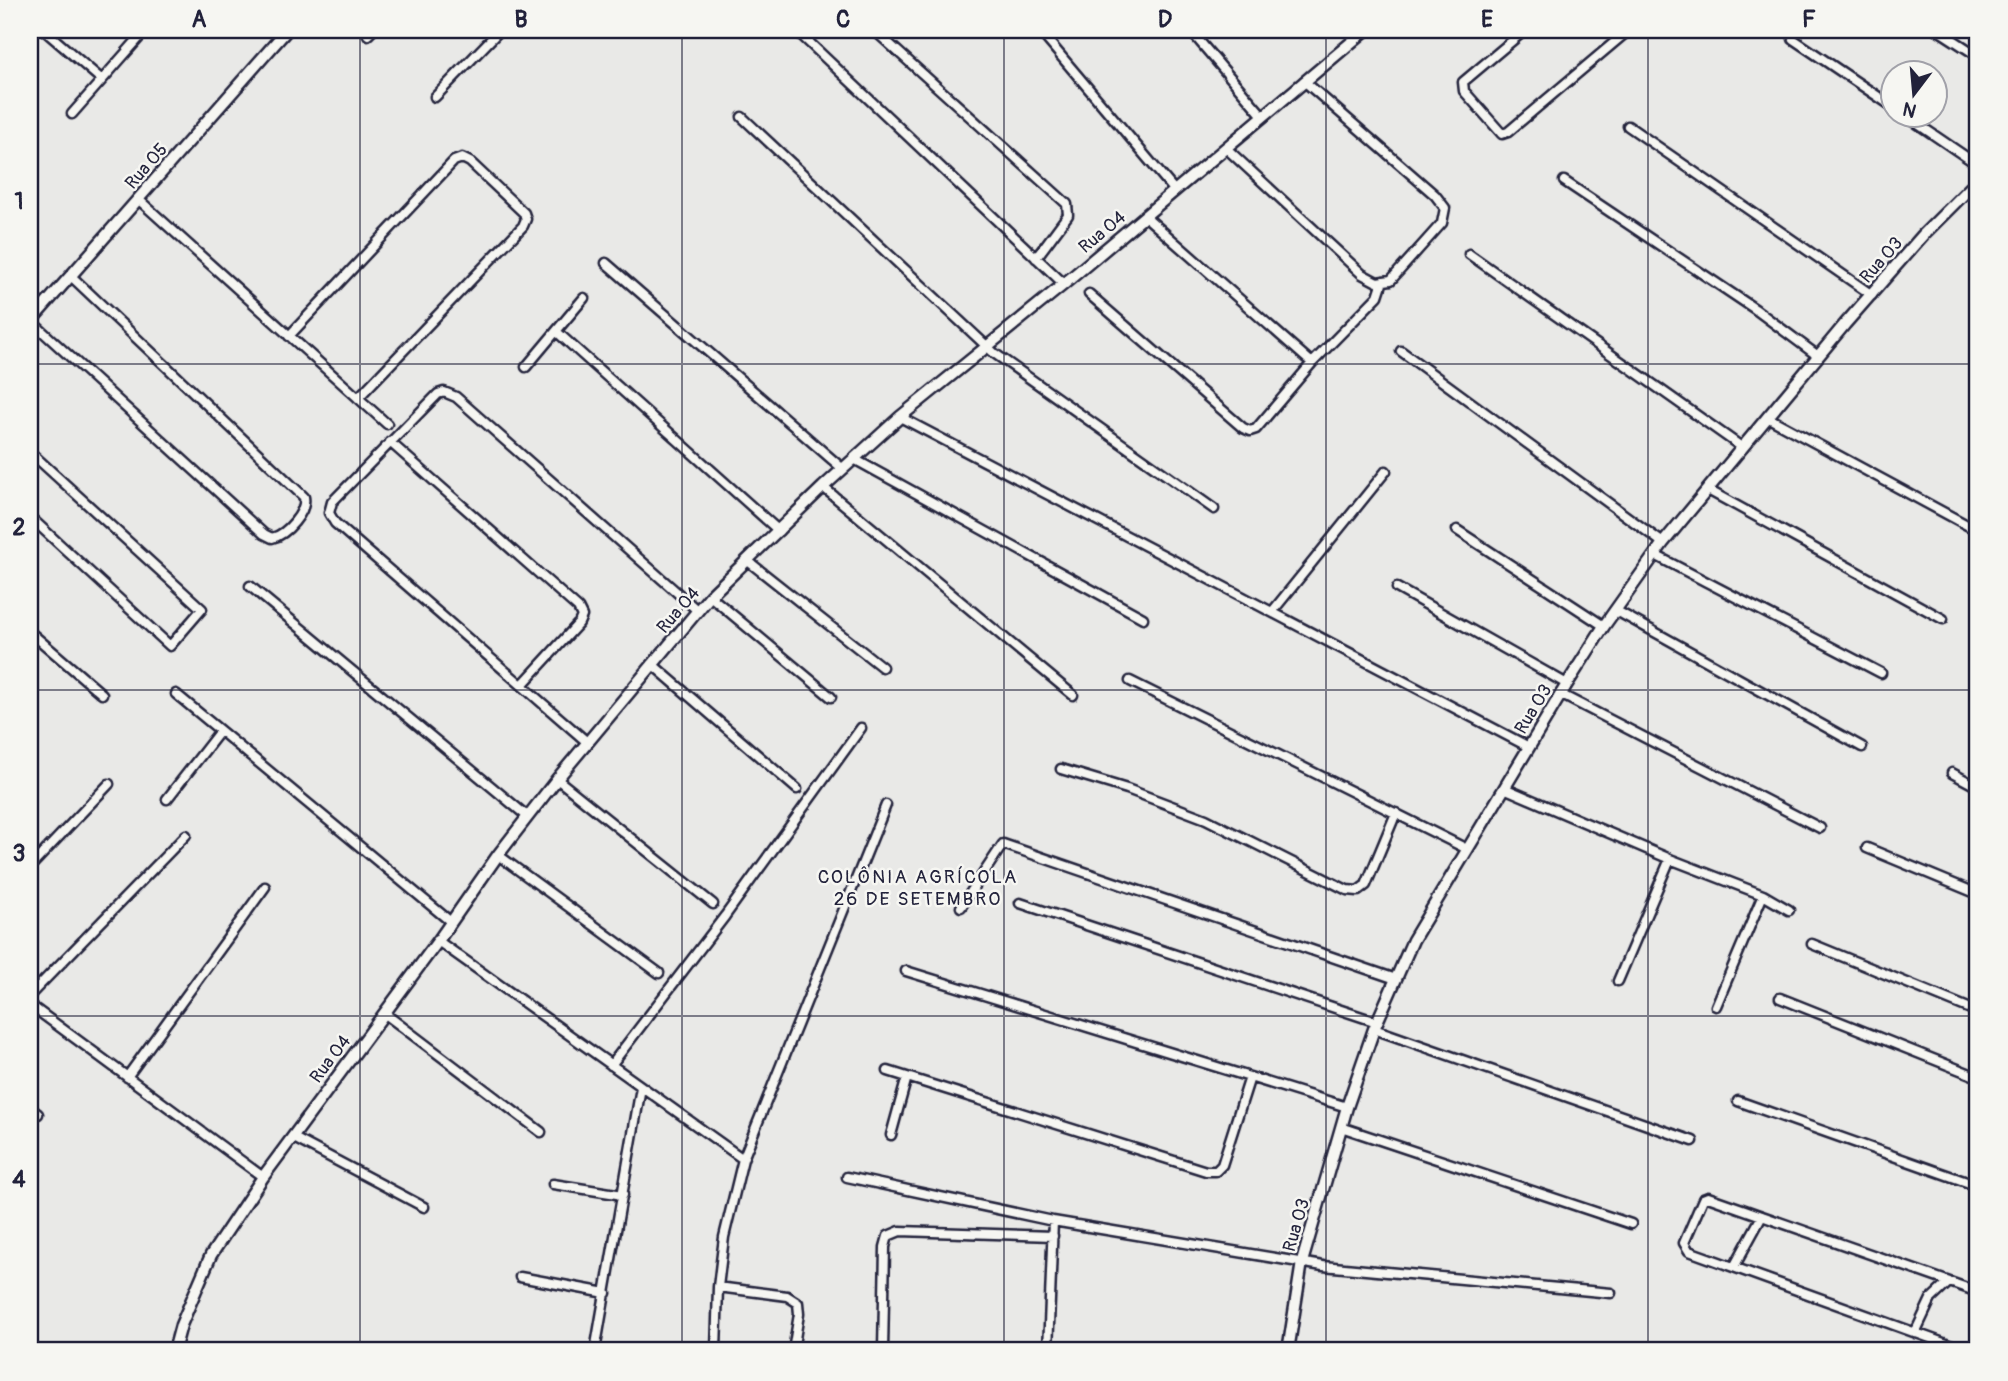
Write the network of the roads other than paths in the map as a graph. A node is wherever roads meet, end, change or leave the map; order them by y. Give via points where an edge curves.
1 (44, 30) edge
2 (146, 30) edge
3 (287, 30) edge
4 (500, 30) edge
5 (796, 30) edge
6 (874, 30) edge
7 (1039, 30) edge
8 (1190, 30) edge
9 (1366, 30) edge
10 (1525, 30) edge
11 (1629, 30) edge
12 (1938, 30) edge
13 (1793, 38) dead end
14 (1978, 56) edge
15 (102, 80) junction
16 (1304, 82) junction
17 (1878, 96) edge
18 (435, 97) dead end
19 (72, 114) dead end
20 (1263, 116) junction
21 (742, 117) dead end
22 (1628, 126) dead end
23 (1927, 130) edge
24 (1226, 148) junction
25 (1978, 165) edge
26 (1978, 180) edge
27 (1564, 181) dead end
28 (1175, 191) junction
29 (138, 199) junction
30 (1145, 216) junction
31 (1469, 254) dead end
32 (1036, 258) junction
33 (606, 263) dead end
34 (71, 276) junction
35 (1383, 282) junction
36 (1064, 284) junction
37 (1088, 294) dead end
38 (1872, 295) junction
39 (584, 298) dead end
40 (30, 321) edge
41 (557, 332) junction
42 (289, 336) junction
43 (988, 346) junction
44 (1401, 351) dead end
45 (1818, 356) junction
46 (1312, 363) junction
47 (526, 367) dead end
48 (358, 398) junction
49 (900, 417) junction
50 (1767, 417) junction
51 (387, 424) dead end
52 (390, 442) junction
53 (1743, 448) junction
54 (30, 452) edge
55 (854, 459) junction
56 (843, 469) junction
57 (1386, 471) dead end
58 (823, 487) junction
59 (1708, 490) junction
60 (1214, 509) dead end
61 (30, 517) edge
62 (1457, 530) dead end
63 (779, 531) junction
64 (1978, 531) edge
65 (1663, 543) junction
66 (1655, 555) junction
67 (748, 561) junction
68 (250, 586) dead end
69 (1397, 588) dead end
70 (710, 596) junction
71 (1615, 610) junction
72 (698, 611) junction
73 (1272, 612) junction
74 (1143, 618) dead end
75 (1943, 618) dead end
76 (1604, 625) junction
77 (30, 632) edge
78 (652, 664) junction
79 (882, 667) dead end
80 (1881, 673) dead end
81 (1130, 681) dead end
82 (1567, 684) junction
83 (522, 685) junction
84 (102, 694) dead end
85 (176, 694) dead end
86 (1560, 694) junction
87 (1073, 695) dead end
88 (831, 697) dead end
89 (861, 728) dead end
90 (220, 731) junction
91 (587, 742) junction
92 (1529, 747) junction
93 (1862, 747) dead end
94 (1061, 769) dead end
95 (1952, 773) dead end
96 (557, 779) junction
97 (109, 784) dead end
98 (1978, 787) edge
99 (1504, 788) junction
100 (797, 789) dead end
101 (167, 799) dead end
102 (886, 805) dead end
103 (1396, 813) junction
104 (528, 817) junction
105 (1820, 828) dead end
106 (186, 835) dead end
107 (1867, 848) dead end
108 (1467, 849) junction
109 (498, 855) junction
110 (1670, 859) junction
111 (30, 867) edge
112 (265, 887) dead end
113 (1978, 894) edge
114 (1763, 895) junction
115 (1020, 903) dead end
116 (713, 904) dead end
117 (961, 907) dead end
118 (1789, 910) dead end
119 (451, 922) junction
120 (438, 941) junction
121 (1812, 944) dead end
122 (906, 971) dead end
123 (659, 973) dead end
124 (1396, 979) junction
125 (1618, 981) dead end
126 (30, 995) edge
127 (1780, 998) dead end
128 (30, 1005) edge
129 (1716, 1006) dead end
130 (1978, 1012) edge
131 (384, 1013) junction
132 (1375, 1026) junction
133 (611, 1065) junction
134 (888, 1070) dead end
135 (907, 1076) junction
136 (127, 1077) junction
137 (1250, 1077) junction
138 (1978, 1077) edge
139 (641, 1087) junction
140 (1738, 1101) dead end
141 (1347, 1107) junction
142 (1341, 1127) junction
143 (541, 1132) dead end
144 (891, 1135) dead end
145 (292, 1138) junction
146 (1693, 1141) dead end
147 (743, 1159) junction
148 (263, 1177) junction
149 (847, 1177) dead end
150 (553, 1185) dead end
151 (1978, 1186) edge
152 (623, 1195) junction
153 (424, 1207) dead end
154 (1762, 1216) junction
155 (1053, 1221) junction
156 (1631, 1224) dead end
157 (1053, 1236) junction
158 (1302, 1262) junction
159 (1734, 1267) junction
160 (520, 1278) dead end
161 (1949, 1282) junction
162 (718, 1287) junction
163 (1978, 1292) edge
164 (606, 1293) junction
165 (1611, 1293) dead end
166 (1915, 1333) junction
167 (1289, 1349) edge
168 (174, 1351) edge
169 (596, 1351) edge
170 (716, 1351) edge
171 (793, 1351) edge
172 (883, 1351) edge
173 (1048, 1351) edge
174 (1271, 1351) edge
175 (1966, 1351) edge

1 - 15 street
2 - 15 street
3 - 29 street, Rua 05
4 - 18 street
5 - 32 street
6 - 32 street via 1067,204 1068,215
7 - 28 street
8 - 20 street
9 - 16 street, Rua 04
10 - 11 street via 1463,82 1464,91 1502,134
12 - 14 street
13 - 17 street
15 - 19 street
16 - 20 street, Rua 04
16 - 35 street via 1445,208 1442,223 1391,280
20 - 24 street, Rua 04
21 - 43 street
22 - 38 street
23 - 25 street
24 - 28 street, Rua 04
24 - 35 street via 1362,274
26 - 38 street, Rua 03
27 - 45 street
28 - 30 street, Rua 04
29 - 34 street, Rua 05
29 - 42 street
30 - 36 street, Rua 04
30 - 46 street
31 - 53 street
32 - 36 street
33 - 56 street
34 - 40 street, Rua 05
34 - 40 street via 304,496 303,511 280,536 264,534
35 - 46 street via 1378,296
36 - 43 street, Rua 04
37 - 46 street via 1242,428 1256,429
38 - 45 street, Rua 03
39 - 41 street
41 - 47 street
41 - 63 street
42 - 48 street
42 - 48 street via 454,161 470,162 524,213 523,226
43 - 49 street, Rua 04
43 - 60 street
44 - 65 street
45 - 50 street, Rua 03
48 - 51 street
49 - 55 street, Rua 04
49 - 73 street
50 - 53 street, Rua 03
50 - 64 street
52 - 72 street via 438,394 456,397
52 - 83 street via 578,608 579,623
52 - 83 street via 332,502 329,513
53 - 59 street, Rua 03
54 - 61 street via 202,609 170,646
55 - 56 street, Rua 04
55 - 74 street
56 - 58 street, Rua 04
57 - 73 street
58 - 63 street, Rua 04
58 - 87 street
59 - 65 street, Rua 03
59 - 75 street
62 - 76 street
63 - 67 street, Rua 04
65 - 66 street, Rua 03
66 - 71 street, Rua 03
66 - 80 street
67 - 70 street, Rua 04
67 - 79 street
68 - 104 street
69 - 82 street
70 - 72 street, Rua 04
70 - 88 street
71 - 76 street, Rua 03
71 - 93 street
72 - 78 street, Rua 04
73 - 92 street
76 - 82 street, Rua 03
77 - 84 street
78 - 91 street, Rua 04
78 - 100 street
81 - 103 street
82 - 86 street, Rua 03
83 - 91 street
85 - 90 street
86 - 92 street, Rua 03
86 - 105 street
89 - 133 street
90 - 101 street
90 - 119 street
91 - 96 street, Rua 04
92 - 99 street, Rua 03
94 - 103 street via 1206,819 1347,890 1358,891 1366,885
95 - 98 street
96 - 104 street, Rua 04
96 - 116 street
97 - 111 street
99 - 108 street, Rua 03
99 - 110 street
102 - 147 street
103 - 108 street
104 - 109 street, Rua 04
106 - 126 street
107 - 113 street
108 - 124 street, Rua 03 via 1413,940
109 - 119 street, Rua 04
109 - 123 street
110 - 114 street
110 - 125 street
112 - 136 street
114 - 118 street
114 - 129 street
115 - 132 street
117 - 124 street via 1003,844
119 - 120 street, Rua 04
120 - 131 street, Rua 04
120 - 133 street
121 - 130 street
122 - 137 street
124 - 132 street, Rua 03
127 - 138 street
128 - 136 street
131 - 143 street
131 - 145 street, Rua 04
132 - 141 street, Rua 03
132 - 146 street
133 - 139 street
134 - 135 street
135 - 137 street via 1216,1171 1222,1165
135 - 144 street
136 - 148 street
137 - 141 street
139 - 147 street
139 - 152 street
140 - 151 street
141 - 142 street, Rua 03
142 - 156 street
142 - 158 street, Rua 03
145 - 148 street, Rua 04
145 - 153 street
147 - 162 street via 724,1237
148 - 168 street, Rua 04 via 211,1255
149 - 155 street
150 - 152 street
152 - 164 street
154 - 159 street
154 - 159 street via 1703,1199 1684,1243 1689,1251
154 - 161 street
155 - 157 street
155 - 158 street
157 - 172 street via 900,1231 888,1236
157 - 173 street
158 - 165 street
158 - 167 street, Rua 03
159 - 166 street
160 - 164 street
161 - 163 street
161 - 166 street via 1931,1299
162 - 170 street
162 - 171 street via 787,1296 798,1303
164 - 169 street
166 - 175 street
167 - 174 street

